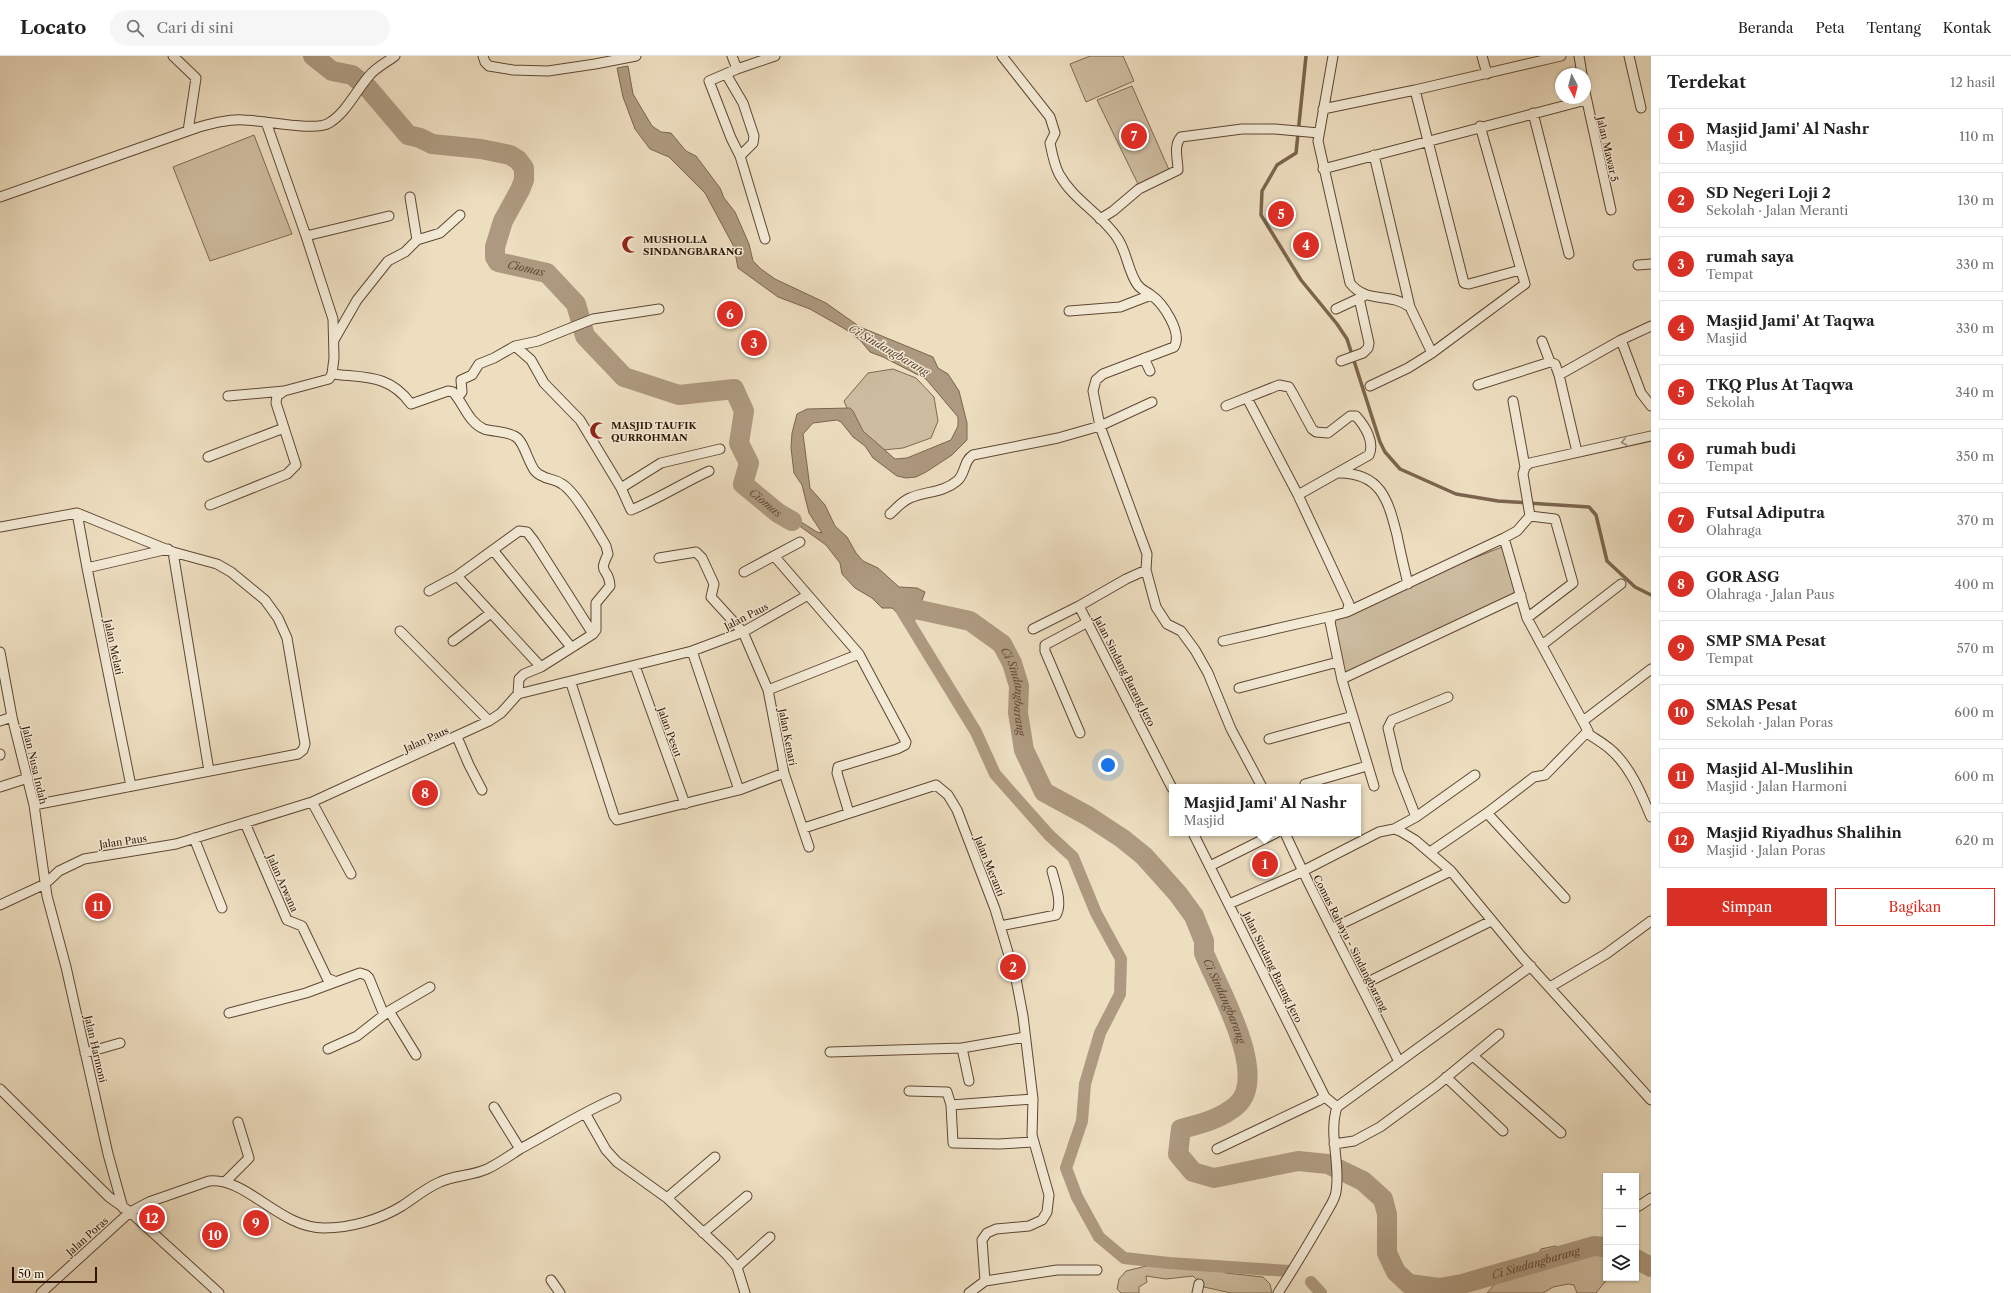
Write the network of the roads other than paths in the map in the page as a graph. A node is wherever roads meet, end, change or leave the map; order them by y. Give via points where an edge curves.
1 (173, 56) edge
2 (395, 56) edge
3 (482, 56) edge
4 (732, 56) edge
5 (775, 56) edge
6 (1002, 56) edge
7 (1332, 56) edge
8 (1482, 56) edge
9 (1561, 56) edge
10 (1579, 56) edge
11 (1629, 56) edge
12 (633, 57) edge
13 (1581, 68) edge
14 (737, 69) junction
15 (726, 74) junction
16 (1487, 74) junction
17 (1415, 90) junction
18 (1561, 104) edge
19 (1588, 104) edge
20 (1641, 108) dead end
21 (1323, 109) junction
22 (1533, 113) junction
23 (266, 122) junction
24 (1480, 126) junction
25 (188, 131) junction
26 (1319, 133) junction
27 (1429, 140) junction
28 (1374, 155) junction
29 (740, 156) junction
30 (1323, 169) junction
31 (0, 197) edge
32 (410, 197) dead end
33 (1611, 210) dead end
34 (460, 215) dead end
35 (389, 216) dead end
36 (1100, 219) junction
37 (306, 236) junction
38 (765, 239) dead end
39 (417, 240) junction
40 (1570, 254) dead end
41 (1651, 264) edge
42 (1638, 265) dead end
43 (1520, 270) junction
44 (1151, 295) junction
45 (1362, 297) junction
46 (1410, 307) junction
47 (659, 309) dead end
48 (1336, 309) dead end
49 (1069, 311) dead end
50 (1651, 326) edge
51 (334, 340) junction
52 (1621, 340) junction
53 (1542, 341) dead end
54 (515, 346) junction
55 (1432, 353) junction
56 (1144, 358) junction
57 (1345, 360) dead end
58 (1550, 362) junction
59 (1150, 372) dead end
60 (332, 374) junction
61 (1559, 375) junction
62 (1478, 385) dead end
63 (1370, 386) dead end
64 (284, 391) junction
65 (228, 396) dead end
66 (458, 397) junction
67 (1248, 398) junction
68 (1513, 401) dead end
69 (1152, 402) dead end
70 (1226, 406) dead end
71 (1651, 406) edge
72 (1100, 426) junction
73 (284, 428) junction
74 (1651, 436) edge
75 (720, 449) dead end
76 (1577, 452) junction
77 (208, 457) dead end
78 (1525, 466) junction
79 (709, 471) dead end
80 (1336, 474) junction
81 (621, 488) junction
82 (1298, 495) junction
83 (210, 505) dead end
84 (77, 512) junction
85 (890, 514) dead end
86 (1530, 514) junction
87 (0, 527) edge
88 (1504, 538) junction
89 (800, 542) dead end
90 (171, 550) junction
91 (493, 550) junction
92 (775, 557) junction
93 (659, 558) dead end
94 (87, 568) junction
95 (1146, 570) junction
96 (744, 572) dead end
97 (457, 576) junction
98 (1408, 584) junction
99 (1621, 584) dead end
100 (429, 591) dead end
101 (808, 595) junction
102 (1521, 595) junction
103 (1079, 606) junction
104 (491, 612) junction
105 (1347, 612) junction
106 (1332, 616) junction
107 (1527, 618) junction
108 (1088, 622) junction
109 (1032, 629) dead end
110 (400, 631) dead end
111 (743, 632) junction
112 (592, 634) junction
113 (453, 641) dead end
114 (1223, 641) dead end
115 (1542, 645) junction
116 (571, 647) junction
117 (692, 651) junction
118 (0, 652) edge
119 (860, 654) junction
120 (1338, 662) junction
121 (541, 666) junction
122 (635, 666) junction
123 (1651, 669) edge
124 (1342, 679) junction
125 (570, 683) junction
126 (1239, 688) dead end
127 (768, 690) junction
128 (518, 694) junction
129 (1448, 697) dead end
130 (1353, 716) junction
131 (12, 717) junction
132 (0, 721) edge
133 (489, 721) junction
134 (1583, 721) junction
135 (1080, 733) dead end
136 (1587, 733) junction
137 (457, 737) junction
138 (1269, 739) dead end
139 (1367, 766) junction
140 (209, 770) junction
141 (784, 773) junction
142 (1475, 775) dead end
143 (28, 778) junction
144 (1170, 784) edge
145 (1260, 784) edge
146 (1305, 784) dead end
147 (131, 786) junction
148 (1374, 786) dead end
149 (0, 787) edge
150 (482, 790) dead end
151 (740, 790) junction
152 (312, 802) junction
153 (685, 804) junction
154 (34, 805) junction
155 (1487, 813) junction
156 (849, 814) junction
157 (1416, 816) junction
158 (1651, 817) edge
159 (245, 823) junction
160 (804, 828) junction
161 (1394, 829) junction
162 (1195, 836) edge
163 (1270, 836) edge
164 (1286, 836) edge
165 (194, 838) junction
166 (809, 847) dead end
167 (1430, 852) junction
168 (1210, 866) junction
169 (1052, 871) dead end
170 (1302, 871) junction
171 (1451, 871) junction
172 (351, 874) dead end
173 (45, 884) junction
174 (47, 896) joint
175 (1565, 898) dead end
176 (1229, 904) junction
177 (0, 905) edge
178 (222, 908) dead end
179 (1491, 921) junction
180 (1651, 921) edge
181 (1000, 926) junction
182 (1333, 928) junction
183 (1531, 966) junction
184 (334, 981) junction
185 (1362, 985) junction
186 (1550, 987) junction
187 (430, 988) dead end
188 (386, 1013) junction
189 (229, 1014) dead end
190 (1498, 1034) dead end
191 (1025, 1037) junction
192 (120, 1043) dead end
193 (328, 1048) dead end
194 (962, 1048) junction
195 (830, 1052) dead end
196 (85, 1053) junction
197 (416, 1055) dead end
198 (1473, 1056) junction
199 (1399, 1062) junction
200 (1446, 1077) junction
201 (969, 1081) dead end
202 (1651, 1085) edge
203 (0, 1090) edge
204 (909, 1091) dead end
205 (1643, 1091) junction
206 (1325, 1097) junction
207 (616, 1098) dead end
208 (1032, 1099) junction
209 (1651, 1100) edge
210 (950, 1105) junction
211 (494, 1107) dead end
212 (1337, 1107) junction
213 (585, 1113) junction
214 (238, 1122) dead end
215 (1502, 1132) dead end
216 (1561, 1133) dead end
217 (1033, 1142) junction
218 (1334, 1148) junction
219 (520, 1149) junction
220 (1217, 1149) dead end
221 (715, 1157) dead end
222 (225, 1182) junction
223 (747, 1196) dead end
224 (667, 1198) junction
225 (1651, 1198) edge
226 (1639, 1206) dead end
227 (127, 1210) junction
228 (703, 1233) junction
229 (770, 1237) dead end
230 (737, 1267) junction
231 (1097, 1270) dead end
232 (551, 1280) dead end
233 (985, 1281) junction
234 (41, 1293) edge
235 (219, 1293) edge
236 (560, 1293) edge
237 (745, 1293) edge
238 (969, 1293) edge
239 (1278, 1293) edge

1 - 25 street via 196,78
2 - 23 street via 370,75 329,124 302,126
3 - 12 street via 489,66 548,71
4 - 14 street
5 - 14 street
6 - 36 street via 1050,117 1055,133 1050,142 1055,164 1063,180
7 - 21 street
8 - 16 street
9 - 16 street
10 - 13 street
11 - 20 street
14 - 15 street
15 - 29 street via 743,103 754,136 753,143
15 - 29 street via 709,81
16 - 17 street
17 - 21 street
17 - 27 street
18 - 22 street
19 - 33 street, Jalan Mawar 5
21 - 26 street
22 - 24 street
22 - 40 street
23 - 25 street via 229,120
23 - 37 street
24 - 27 street
24 - 43 street
25 - 31 street
26 - 30 street
26 - 36 street via 1242,128 1181,137 1176,151 1178,170 1139,189
27 - 28 street
27 - 43 street via 1464,283 1469,284
28 - 30 street
28 - 46 street
29 - 38 street
30 - 45 street via 1350,283
32 - 39 street
34 - 39 street via 440,233
35 - 37 street
36 - 44 street via 1118,239 1136,283
37 - 51 street via 333,319
39 - 51 street via 379,270 354,305
41 - 42 street
43 - 55 street via 1525,284
44 - 49 street via 1120,307
44 - 56 street via 1168,315 1177,342 1171,349
45 - 46 street via 1395,299
45 - 48 street
45 - 57 street via 1368,348
46 - 55 street
47 - 54 street via 584,322
50 - 52 street
51 - 60 street
52 - 61 street
52 - 71 street via 1641,393
53 - 58 street
54 - 66 street via 479,364 472,375 461,380 462,392
54 - 81 street via 531,360 544,383 580,420
55 - 63 street
56 - 59 street
56 - 72 street via 1102,374 1096,380 1093,391
58 - 61 street via 1555,364
58 - 62 street
60 - 64 street via 323,381
60 - 66 street via 382,380 403,394 411,404 448,391
61 - 76 street
64 - 65 street
64 - 73 street via 277,396 276,403
66 - 112 street via 469,417 477,425 484,429 515,435 520,440 529,462 537,472 544,478 562,484 575,498 606,546 608,554 602,564 610,586 596,603 596,630
67 - 70 street
67 - 80 street via 1279,385 1289,387 1312,428 1320,434 1328,433 1350,416 1356,416 1370,440 1370,452 1366,458
67 - 82 street
68 - 78 street
69 - 72 street
72 - 85 street via 1058,438 973,455 966,461 957,482 907,499
72 - 95 street via 1147,554
73 - 77 street
73 - 83 street via 296,465 293,469 287,474
74 -> 76 street
75 - 81 street via 661,464
76 - 78 street
78 - 86 street via 1523,474
79 - 81 street via 631,510
80 - 82 street
80 - 98 street via 1345,473 1362,477 1378,487 1386,499
82 - 105 street via 1348,601
84 - 87 street
84 - 90 street
84 - 94 street, Jalan Melati
86 - 88 street via 1518,530
86 - 107 street via 1555,519 1573,583
88 - 98 street
88 - 102 street
89 - 92 street
90 - 94 street
90 - 140 street
90 - 140 street via 204,559 231,572 265,600 278,618 287,638 304,734 303,750 298,754
91 - 97 street
91 - 112 street via 520,531 527,532 539,547
91 - 116 street
92 - 96 street
92 - 101 street
93 - 111 street, Jalan Kenari via 696,552 702,558 714,584 711,597
94 - 147 street, Jalan Melati
95 - 103 street
95 - 145 street via 1156,607 1167,624 1181,631 1195,650 1208,673 1231,729
97 - 100 street
97 - 104 street
98 - 105 street
99 - 115 street
101 - 111 street, Jalan Paus
101 - 119 street
102 - 107 street
102 - 124 street
103 - 108 street, Jalan Sindang Barang Jero
103 - 109 street
104 - 113 street
104 - 121 street
105 - 106 street
106 - 114 street
106 - 120 street via 1330,622
107 - 115 street
108 - 135 street via 1045,645 1045,651
108 - 144 street, Jalan Sindang Barang Jero
110 - 133 street
111 - 117 street, Jalan Paus
111 - 127 street, Jalan Kenari
112 - 116 street
115 - 134 street
116 - 121 street
117 - 122 street, Jalan Paus
117 - 151 street
118 - 131 street, Jalan Nusa Indah
119 - 127 street
119 - 156 street via 906,742 896,749 838,767 837,773
120 - 124 street
120 - 126 street
121 - 128 street via 519,679
122 - 125 street, Jalan Paus
122 - 153 street, Jalan Pesut
123 - 134 street
124 - 130 street
125 - 128 street, Jalan Paus
125 - 153 street via 615,819 619,821
127 - 141 street, Jalan Kenari
128 - 133 street, Jalan Paus via 501,713
129 - 157 street via 1392,720 1389,724 1398,771
130 - 138 street
130 - 139 street
131 - 132 street
131 - 143 street, Jalan Nusa Indah
133 - 137 street, Jalan Paus
134 - 136 street via 1588,728
136 - 155 street via 1545,775 1534,777
136 - 158 street via 1610,749 1620,761 1633,779
137 - 150 street
137 - 152 street, Jalan Paus
139 - 146 street
139 - 148 street
140 - 147 street
141 - 151 street
141 - 160 street, Jalan Kenari
142 - 157 street
143 - 149 street
143 - 154 street, Jalan Nusa Indah
147 - 154 street
151 - 153 street
152 - 159 street, Jalan Paus
152 - 172 street
154 - 173 street, Jalan Nusa Indah
155 - 167 street
155 - 175 street
156 - 160 street, Jalan Meranti
156 - 181 street, Jalan Meranti via 936,785 948,795 957,810
157 - 161 street
159 - 165 street, Jalan Paus
159 - 184 street, Jalan Arwana via 287,920 302,926 327,978
160 - 166 street, Jalan Kenari
161 - 167 street via 1415,840
161 - 170 street via 1371,836
162 - 168 street, Jalan Sindang Barang Jero
163 - 168 street
164 - 170 street, Comas Rahayu - Sindangbarang
165 - 173 street, Jalan Paus via 163,847 102,854 84,859 58,871
165 - 178 street
167 - 171 street
168 - 176 street, Jalan Sindang Barang Jero
169 - 181 street via 1058,902 1056,915
170 - 176 street
170 - 182 street, Comas Rahayu - Sindangbarang
171 - 179 street
171 - 182 street
173 - 174 street, Jalan Nusa Indah
173 - 177 street, Jalan Paus
174 - 196 street, Jalan Harmoni
176 - 206 street, Jalan Sindang Barang Jero
179 - 183 street
179 - 185 street
180 - 186 street via 1606,954
181 - 191 street, Jalan Meranti via 1016,979
182 - 185 street, Comas Rahayu - Sindangbarang
183 - 186 street
183 - 199 street
184 - 188 street via 360,973 366,975
184 - 189 street via 298,995
185 - 199 street, Comas Rahayu - Sindangbarang
186 - 205 street
187 - 188 street
188 - 193 street via 357,1036
188 - 197 street
190 - 198 street
191 - 194 street
191 - 208 street, Jalan Meranti
192 - 196 street
194 - 195 street
194 - 201 street
196 - 227 street, Jalan Harmoni via 108,1154
198 - 200 street
198 - 216 street
199 - 212 street
200 - 215 street
200 - 218 street via 1380,1127
202 - 205 street
203 - 227 street via 109,1197
204 - 210 street via 947,1092
205 - 209 street
206 - 212 street, Jalan Sindang Barang Jero
206 - 220 street
207 - 213 street
208 - 210 street
208 - 217 street, Jalan Meranti
210 - 217 street via 952,1143
211 - 219 street
212 - 218 street via 1334,1118
213 - 219 street
213 - 224 street via 606,1150 617,1162
214 - 222 street via 249,1158
217 - 233 street, Jalan Meranti via 1048,1187 1046,1217 1025,1226 996,1229 986,1233 982,1240
218 - 239 street via 1336,1194 1298,1264
219 - 222 street via 487,1169 440,1182 389,1213 365,1222 335,1228 317,1228 290,1220 236,1186
221 - 224 street
222 - 227 street, Jalan Poras via 209,1181
223 - 228 street
224 - 228 street
225 - 226 street
227 - 234 street, Jalan Poras
227 - 235 street
228 - 230 street
229 - 230 street
230 - 237 street
231 - 233 street via 1057,1270
232 - 236 street
233 - 238 street

